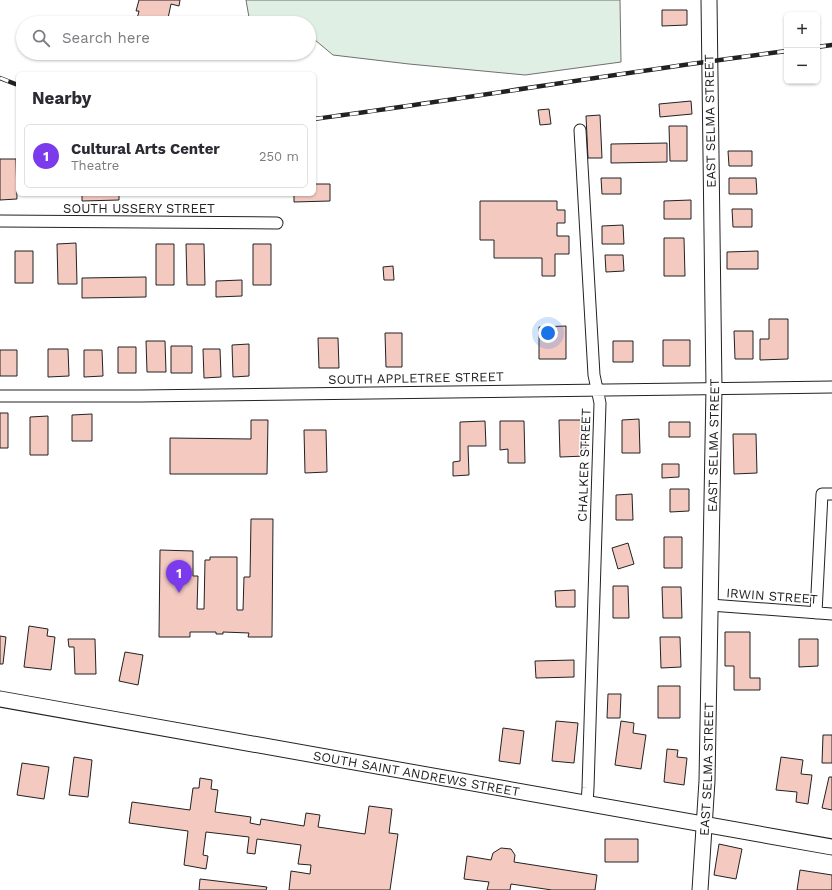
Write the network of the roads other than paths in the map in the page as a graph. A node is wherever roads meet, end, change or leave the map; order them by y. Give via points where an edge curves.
1 (709, 0) edge
2 (580, 130) dead end
3 (0, 222) edge
4 (277, 223) dead end
5 (832, 387) edge
6 (714, 388) junction
7 (598, 390) junction
8 (0, 396) edge
9 (832, 494) edge
10 (710, 605) junction
11 (816, 613) junction
12 (832, 614) edge
13 (0, 699) edge
14 (587, 803) junction
15 (704, 824) junction
16 (832, 847) edge
17 (700, 890) edge

1 - 6 street, EAST SELMA STREET
2 - 7 street, CHALKER STREET via 594,375
3 - 4 street, SOUTH USSERY STREET
5 - 6 street, SOUTH APPLETREE STREET
6 - 7 street, SOUTH APPLETREE STREET
6 - 10 street, EAST SELMA STREET
7 - 8 street, SOUTH APPLETREE STREET
7 - 14 street, CHALKER STREET via 600,403
9 - 11 street via 822,494
10 - 11 street, IRWIN STREET
10 - 15 street, EAST SELMA STREET
11 - 12 street, IRWIN STREET
13 - 14 street, SOUTH SAINT ANDREWS STREET
14 - 15 street, SOUTH SAINT ANDREWS STREET
15 - 16 street, SOUTH SAINT ANDREWS STREET
15 - 17 street, EAST SELMA STREET

